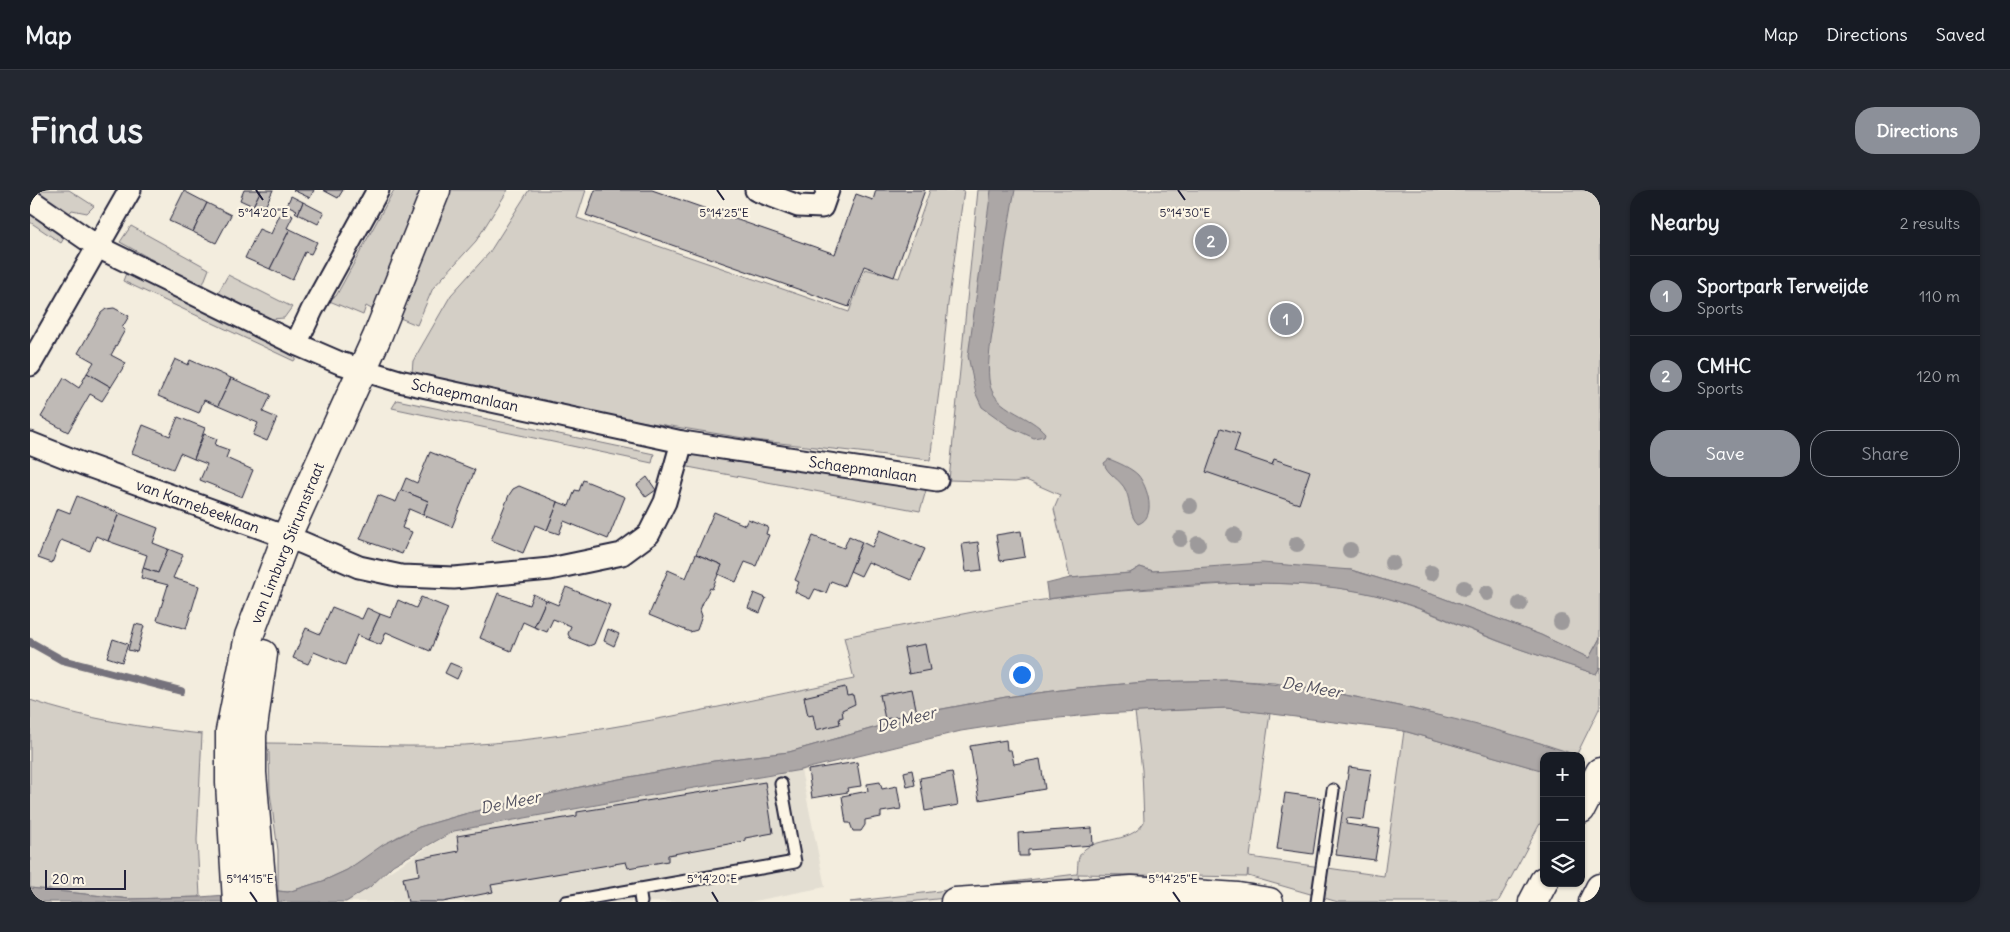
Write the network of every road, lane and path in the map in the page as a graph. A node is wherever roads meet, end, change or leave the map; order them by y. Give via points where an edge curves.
1 (130, 190) edge
2 (378, 190) edge
3 (436, 190) edge
4 (756, 190) edge
5 (828, 190) edge
6 (30, 200) edge
7 (98, 247) junction
8 (296, 344) junction
9 (30, 365) edge
10 (362, 370) junction
11 (30, 442) edge
12 (682, 442) junction
13 (937, 480) dead end
14 (294, 541) junction
15 (1600, 772) edge
16 (781, 784) dead end
17 (1333, 790) dead end
18 (1585, 801) edge
19 (1541, 887) edge
20 (1600, 888) edge
21 (639, 889) junction
22 (249, 893) edge
23 (566, 902) edge
24 (641, 902) edge
25 (956, 902) edge
26 (1268, 902) edge
27 (1317, 902) edge
28 (1533, 902) edge
29 (1593, 902) edge

1 - 7 street
2 - 8 street
3 - 10 main road, van Limburg Stirumstraat
4 - 5 street via 798,206 822,207
6 - 7 street, Schaepmanlaan
7 - 8 street, Schaepmanlaan
7 - 9 street
8 - 10 street, Schaepmanlaan
10 - 12 street, Schaepmanlaan via 399,381
10 - 14 main road, van Limburg Stirumstraat
11 - 14 street, van Karnebeeklaan
12 - 13 street, Schaepmanlaan
12 - 14 street, van Karnebeeklaan via 665,502 650,534 622,554 550,569 454,578 401,576 360,567
14 - 22 main road, van Limburg Stirumstraat via 249,636 230,731 230,783
15 - 18 main road
16 - 21 lane via 795,862
17 - 27 lane
19 - 28 main road
20 - 29 main road
21 - 23 lane
21 - 24 lane
25 - 26 main road via 1132,890

